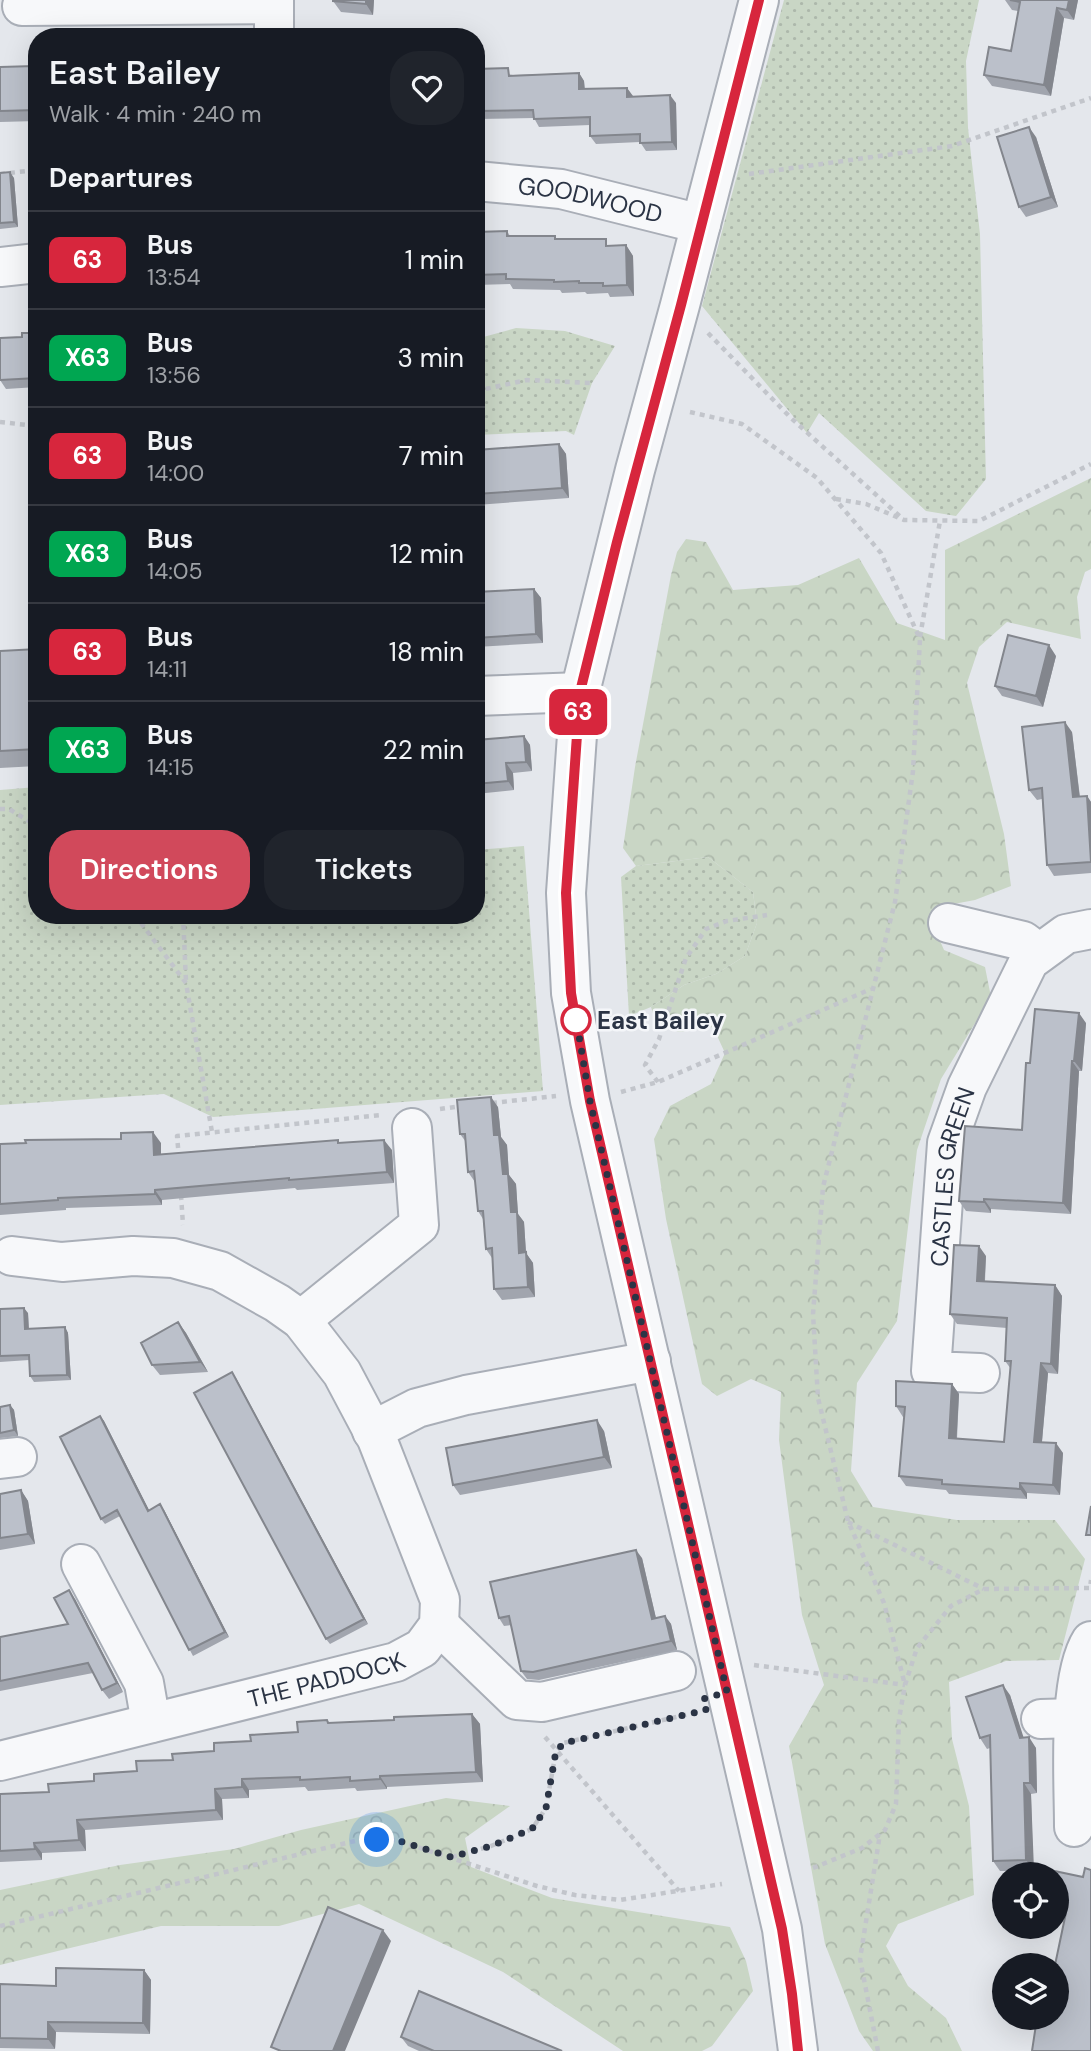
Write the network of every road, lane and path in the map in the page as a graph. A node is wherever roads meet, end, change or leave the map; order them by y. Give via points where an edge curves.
1 (759, 0) edge
2 (274, 14) edge
3 (22, 15) edge
4 (1091, 98) edge
5 (28, 171) edge
6 (0, 174) edge
7 (713, 179) junction
8 (485, 182) edge
9 (701, 224) junction
10 (28, 264) edge
11 (0, 267) edge
12 (681, 305) junction
13 (592, 383) dead end
14 (485, 389) edge
15 (690, 412) dead end
16 (0, 422) edge
17 (28, 425) edge
18 (1091, 464) edge
19 (835, 499) junction
20 (904, 520) junction
21 (940, 520) junction
22 (920, 639) junction
23 (580, 692) junction
24 (485, 696) edge
25 (0, 809) edge
26 (28, 821) edge
27 (767, 915) dead end
28 (947, 923) dead end
29 (142, 924) edge
30 (183, 924) edge
31 (1091, 929) edge
32 (1040, 953) junction
33 (186, 983) junction
34 (871, 989) junction
35 (659, 1082) junction
36 (589, 1097) junction
37 (479, 1104) edge
38 (466, 1106) edge
39 (411, 1117) junction
40 (212, 1132) junction
41 (179, 1163) edge
42 (181, 1191) edge
43 (12, 1256) dead end
44 (185, 1261) junction
45 (301, 1320) junction
46 (651, 1361) junction
47 (980, 1373) dead end
48 (372, 1431) junction
49 (848, 1521) junction
50 (81, 1564) dead end
51 (1091, 1580) edge
52 (984, 1590) junction
53 (439, 1625) junction
54 (1091, 1641) edge
55 (676, 1671) dead end
56 (905, 1685) junction
57 (727, 1692) junction
58 (517, 1700) junction
59 (151, 1723) junction
60 (556, 1751) junction
61 (0, 1761) edge
62 (1074, 1827) dead end
63 (880, 1833) junction
64 (451, 1857) junction
65 (813, 1868) dead end
66 (722, 1884) dead end
67 (679, 1891) junction
68 (0, 1926) edge
69 (798, 2051) edge
70 (878, 2051) edge

1 - 7 street
2 - 3 street
4 - 7 path via 952,146
5 - 6 path
7 - 9 street
8 - 9 street, GOODWOOD via 561,189
9 - 12 street
10 - 11 street
12 - 20 path via 791,418
12 - 23 street
13 - 14 path via 527,380
15 - 19 path via 742,424 817,478
16 - 17 path
18 - 21 path via 979,521
19 - 20 path via 866,504
19 - 22 path via 881,553
20 - 21 path
21 - 22 path
22 - 34 path via 912,771 895,902
23 - 24 street
23 - 36 street via 566,893 571,993
25 - 26 path
27 - 35 path via 706,929 686,958 659,1039 645,1065
28 - 32 street via 1023,941
29 - 33 path
30 - 33 path
31 - 32 street, CASTLES GREEN via 1066,934
32 - 47 street, CASTLES GREEN via 1029,961 973,1076 947,1143 931,1371
33 - 40 path
34 - 35 path
34 - 49 path via 823,1187 813,1314 818,1398
35 - 36 path
36 - 37 path
36 - 46 street
38 - 39 path
39 - 40 path
39 - 45 street via 419,1225
40 - 41 path via 177,1136
42 - 44 path
43 - 44 street via 62,1262 133,1256
44 - 45 street via 220,1271
45 - 48 street via 342,1373
46 - 48 street via 466,1395 417,1408
46 - 57 street
48 - 53 street via 429,1567 440,1600
49 - 52 path
49 - 56 path via 884,1603
50 - 59 street via 144,1683
51 - 52 path via 1090,1588
52 - 56 path via 951,1606 917,1648
53 - 58 street
53 - 59 street, THE PADDOCK via 422,1648 396,1662
54 - 62 street via 1058,1719
55 - 58 street via 542,1702
56 - 57 path via 756,1664 742,1668 744,1686
56 - 63 path via 899,1719 897,1804
57 - 60 path via 703,1699 706,1710 564,1743
57 - 69 street via 782,1929
58 - 60 path
59 - 61 street, THE PADDOCK
60 - 64 path via 546,1808 532,1829
60 - 67 path
63 - 65 path via 862,1848
63 - 70 path via 860,1959
64 - 67 path via 575,1895 620,1900
64 - 68 path via 396,1840 359,1840
66 - 67 path

